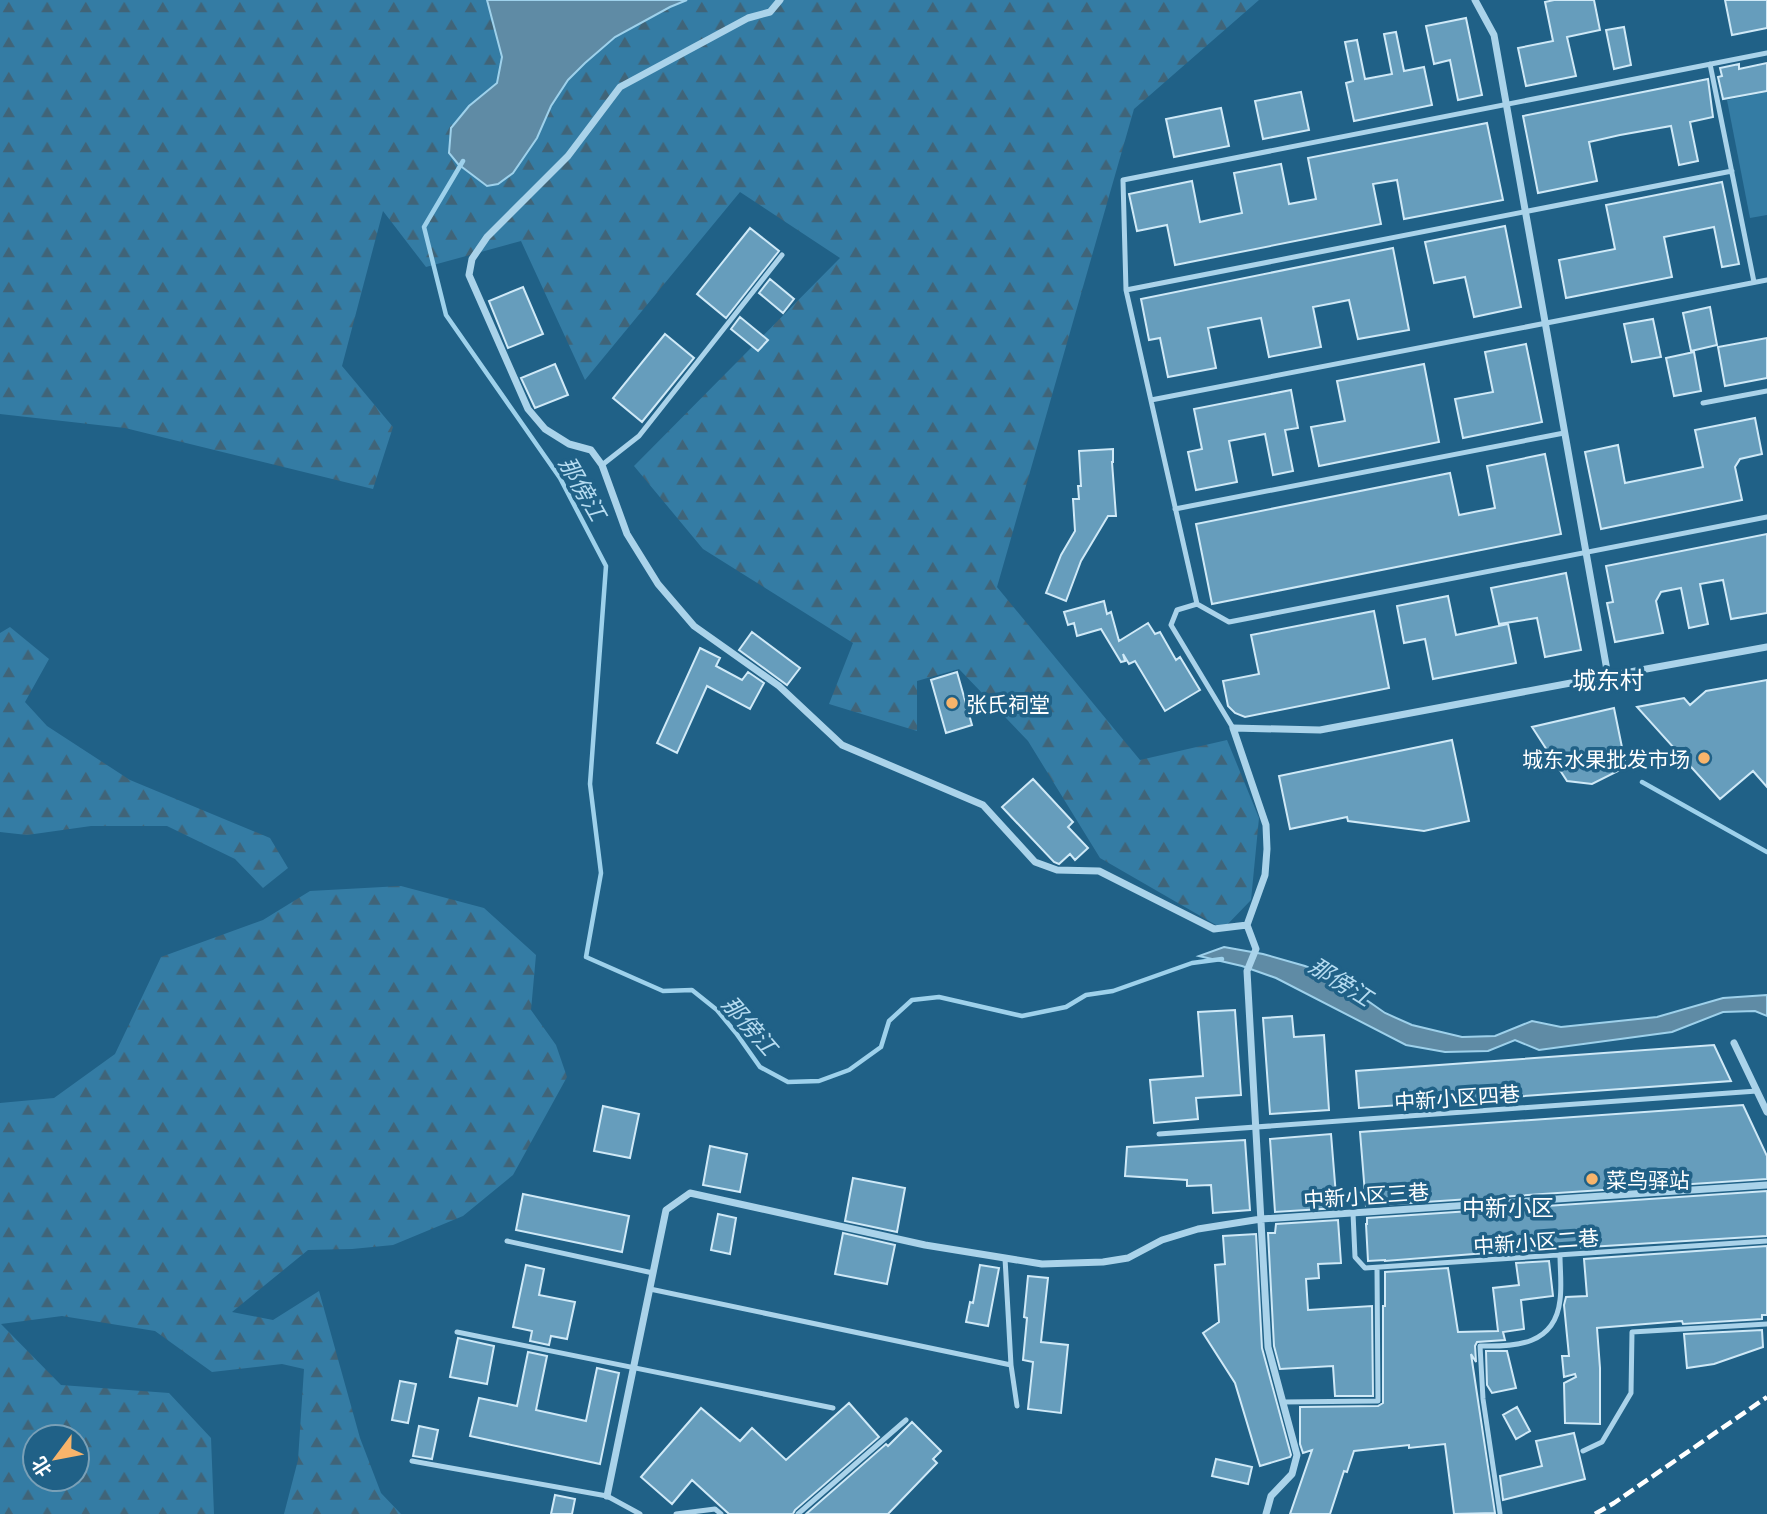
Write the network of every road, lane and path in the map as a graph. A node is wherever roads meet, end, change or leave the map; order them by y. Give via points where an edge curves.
1 (780, 0) edge
2 (1475, 0) edge
3 (1767, 53) edge
4 (1710, 64) junction
5 (1506, 104) junction
6 (1732, 171) junction
7 (1525, 212) junction
8 (782, 255) dead end
9 (1767, 280) edge
10 (1754, 282) junction
11 (1126, 290) junction
12 (1545, 323) junction
13 (1767, 391) edge
14 (1150, 400) junction
15 (1703, 403) dead end
16 (1564, 433) junction
17 (602, 465) junction
18 (1175, 509) junction
19 (1767, 517) edge
20 (1586, 552) junction
21 (1197, 604) junction
22 (1767, 647) edge
23 (1608, 677) junction
24 (1233, 728) junction
25 (1247, 925) junction
26 (1734, 1043) dead end
27 (1757, 1091) junction
28 (1767, 1112) edge
29 (1256, 1127) junction
30 (1160, 1134) dead end
31 (1767, 1185) edge
32 (1353, 1213) junction
33 (1261, 1219) junction
34 (507, 1241) dead end
35 (1767, 1241) edge
36 (1560, 1255) junction
37 (1005, 1258) junction
38 (1377, 1268) junction
39 (653, 1273) junction
40 (650, 1289) junction
41 (1767, 1324) edge
42 (457, 1332) dead end
43 (1011, 1365) junction
44 (634, 1368) junction
45 (1283, 1402) junction
46 (1017, 1406) dead end
47 (833, 1409) dead end
48 (906, 1420) dead end
49 (1583, 1451) dead end
50 (412, 1461) dead end
51 (607, 1496) junction
52 (699, 1513) edge
53 (1500, 1513) edge
54 (640, 1514) edge
55 (676, 1514) edge
56 (721, 1514) edge
57 (798, 1514) edge
58 (1266, 1514) edge

1 - 17 street via 770,12 748,18 620,87 568,156 486,237 471,259 469,275 528,409 545,429 569,444 591,450
2 - 5 street via 1494,36
3 - 4 lane
4 - 5 lane
4 - 6 lane
5 - 7 street
5 - 11 lane via 1123,180
6 - 7 lane
6 - 10 lane
7 - 11 lane
7 - 12 street
8 - 17 lane via 639,436
9 - 10 lane
10 - 12 lane
11 - 14 lane
12 - 14 lane
12 - 16 street
13 - 15 lane
14 - 18 lane
16 - 18 lane
16 - 20 street
17 - 25 street via 626,534 667,595 694,626 779,686 842,745 984,805 1035,862 1057,870 1099,871 1214,929
18 - 21 lane
19 - 20 lane
20 - 21 lane via 1229,622
20 - 23 street
21 - 24 lane via 1177,610 1171,625
22 - 23 street
23 - 24 street via 1320,730
24 - 25 street via 1266,825 1268,849 1265,875
25 - 29 street via 1256,950 1247,971
26 - 27 street
27 - 28 street
27 - 29 lane, 中新小区四巷
29 - 30 lane, 中新小区四巷
29 - 33 street
31 - 32 street, 中新小区三巷
32 - 33 street, 中新小区三巷
32 - 38 lane via 1355,1258 1365,1268
33 - 37 street, 中新小区三巷 via 1198,1229 1115,1260 1042,1264
33 - 45 street via 1268,1347
34 - 39 lane
35 - 36 lane, 中新小区二巷
36 - 38 lane, 中新小区二巷
36 - 53 lane via 1560,1301 1555,1320 1545,1332 1509,1347 1480,1346
37 - 39 street, 中新小区三巷 via 690,1193 666,1210
37 - 43 lane
38 - 45 lane via 1378,1401
39 - 40 street, 中新小区三巷
40 - 43 lane
40 - 44 street, 中新小区三巷
41 - 49 lane via 1632,1332 1631,1393 1602,1442
42 - 44 lane
43 - 46 lane
44 - 47 lane
44 - 51 street, 中新小区三巷
45 - 58 street via 1297,1455 1292,1474 1271,1496
48 - 57 lane
50 - 51 lane
51 - 54 lane
52 - 55 lane
52 - 56 lane via 715,1509

